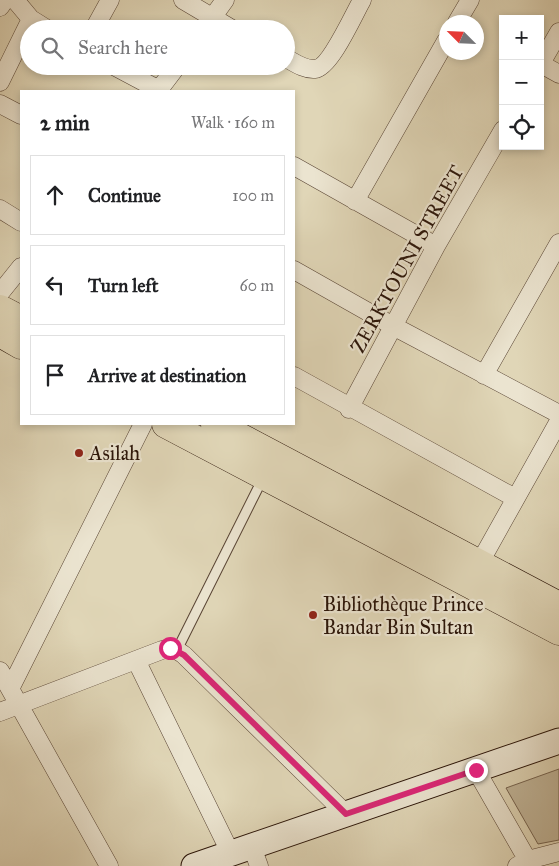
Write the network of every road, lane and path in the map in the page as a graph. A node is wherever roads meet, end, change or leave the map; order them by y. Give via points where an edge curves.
1 (5, 0) edge
2 (15, 0) edge
3 (110, 0) edge
4 (183, 0) edge
5 (225, 0) edge
6 (362, 0) edge
7 (470, 0) edge
8 (0, 7) edge
9 (461, 15) edge
10 (31, 20) edge
11 (99, 20) edge
12 (205, 20) edge
13 (210, 20) edge
14 (559, 32) edge
15 (20, 42) edge
16 (439, 53) edge
17 (543, 60) edge
18 (295, 63) edge
19 (544, 66) edge
20 (559, 74) edge
21 (130, 75) edge
22 (170, 75) edge
23 (0, 82) edge
24 (157, 90) edge
25 (160, 90) edge
26 (0, 104) edge
27 (20, 114) edge
28 (499, 137) edge
29 (295, 167) edge
30 (354, 201) junction
31 (0, 209) edge
32 (20, 221) edge
33 (559, 243) edge
34 (436, 246) junction
35 (20, 269) edge
36 (295, 271) edge
37 (0, 293) edge
38 (0, 309) edge
39 (20, 319) edge
40 (393, 326) junction
41 (0, 333) edge
42 (20, 344) edge
43 (484, 375) junction
44 (295, 377) edge
45 (350, 409) junction
46 (559, 414) edge
47 (559, 421) edge
48 (142, 425) edge
49 (168, 425) edge
50 (217, 425) edge
51 (265, 475) junction
52 (515, 498) junction
53 (479, 564) junction
54 (559, 606) edge
55 (559, 631) edge
56 (177, 650) junction
57 (136, 660) junction
58 (0, 671) edge
59 (10, 689) junction
60 (20, 706) junction
61 (0, 712) edge
62 (559, 742) edge
63 (476, 770) junction
64 (346, 814) junction
65 (559, 852) edge
66 (247, 856) edge
67 (525, 864) edge
68 (109, 866) edge
69 (194, 866) edge

1 - 8 street
2 - 10 street
3 - 11 street
4 - 12 street
5 - 13 street
6 - 18 street via 330,59 322,67 314,70
7 - 9 street
14 - 17 street
15 - 23 street
16 - 30 street
19 - 20 street
21 - 24 street
22 - 25 street
26 - 27 street
28 - 34 street, ZERKTOUNI STREET
29 - 30 street
30 - 34 street
31 - 32 street
33 - 43 street
34 - 40 street, ZERKTOUNI STREET
35 - 37 street
36 - 40 street
38 - 39 main road
40 - 43 street
40 - 45 street, ZERKTOUNI STREET
41 - 42 main road
43 - 46 street
44 - 45 street
45 - 52 street
47 - 52 street
48 - 59 street
49 - 51 main road
50 - 53 main road
51 - 55 main road
51 - 56 lane
52 - 53 street
53 - 54 main road
56 - 57 street via 170,648
56 - 64 street
57 - 60 street
57 - 66 street
58 - 59 street
59 - 60 street
60 - 61 street
60 - 68 street
62 - 63 street
63 - 64 street
63 - 67 street
64 - 66 street
65 - 67 street
66 - 69 street

